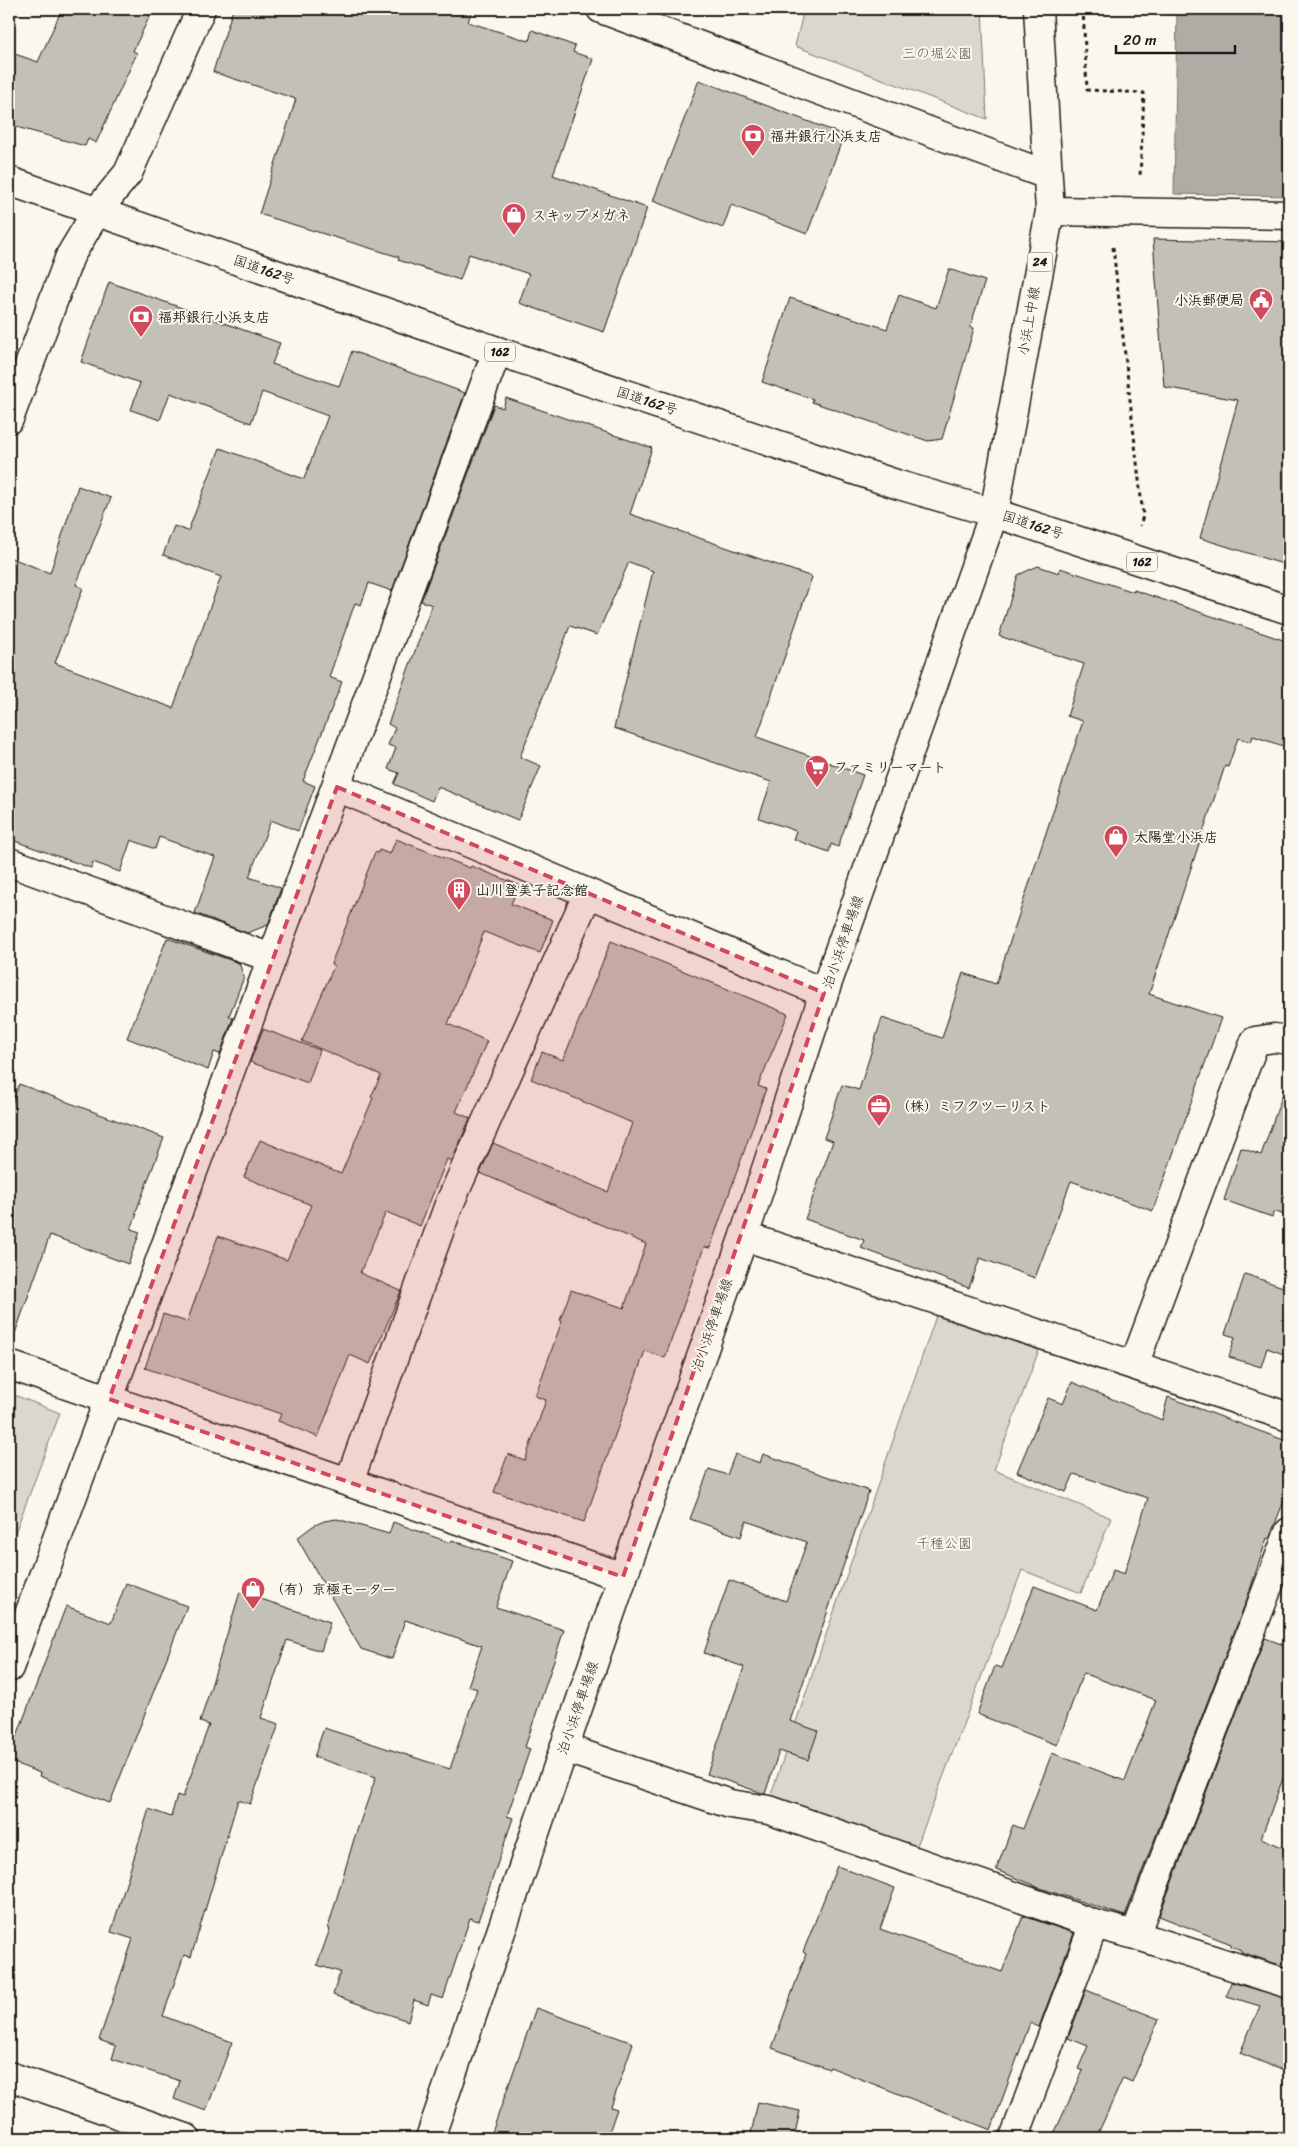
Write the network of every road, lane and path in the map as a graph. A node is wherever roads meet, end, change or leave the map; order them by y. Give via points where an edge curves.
1 (201, 9) edge
2 (601, 9) edge
3 (1038, 9) edge
4 (1083, 9) edge
5 (1047, 175) junction
6 (1140, 179) dead end
7 (9, 182) edge
8 (97, 211) junction
9 (1050, 211) junction
10 (1289, 215) edge
11 (1113, 246) dead end
12 (497, 351) junction
13 (9, 419) edge
14 (994, 513) junction
15 (1137, 534) dead end
16 (1289, 610) edge
17 (337, 787) junction
18 (9, 862) edge
19 (588, 893) junction
20 (271, 958) junction
21 (824, 993) junction
22 (1289, 1040) edge
23 (744, 1236) junction
24 (9, 1365) edge
25 (1134, 1365) junction
26 (108, 1399) junction
27 (1289, 1417) edge
28 (349, 1482) junction
29 (1289, 1532) edge
30 (623, 1577) junction
31 (9, 1668) edge
32 (564, 1748) junction
33 (1094, 1924) junction
34 (1135, 1935) junction
35 (1289, 1984) edge
36 (9, 2076) edge
37 (186, 2138) edge
38 (430, 2138) edge
39 (1014, 2138) edge

1 - 8 main road via 128,173
2 - 5 main road
3 - 5 main road, 小浜上中線 / 24
4 - 6 path via 1087,90 1144,94
5 - 9 main road, 小浜上中線 / 24
7 - 8 main road, 国道162号 / 162
8 - 12 main road, 国道162号 / 162
8 - 13 main road via 70,256
9 - 10 main road
9 - 14 main road, 小浜上中線 / 24
11 - 15 path via 1143,516
12 - 14 main road, 国道162号 / 162 via 900,485
12 - 17 main road
14 - 16 main road, 国道162号 / 162
14 - 21 main road, 泊小浜停車場線
17 - 19 main road
17 - 20 main road
18 - 20 main road
19 - 21 main road
19 - 28 main road via 448,1207
20 - 26 main road
21 - 23 main road, 泊小浜停車場線
22 - 25 main road via 1255,1041
23 - 25 main road
23 - 30 main road, 泊小浜停車場線
24 - 26 main road
25 - 27 main road
26 - 28 main road
26 - 31 main road
28 - 30 main road
29 - 34 main road
30 - 32 main road, 泊小浜停車場線
32 - 33 main road via 730,1804 769,1810
32 - 38 main road, 泊小浜停車場線
33 - 34 main road
33 - 39 main road
34 - 35 main road
36 - 37 main road

